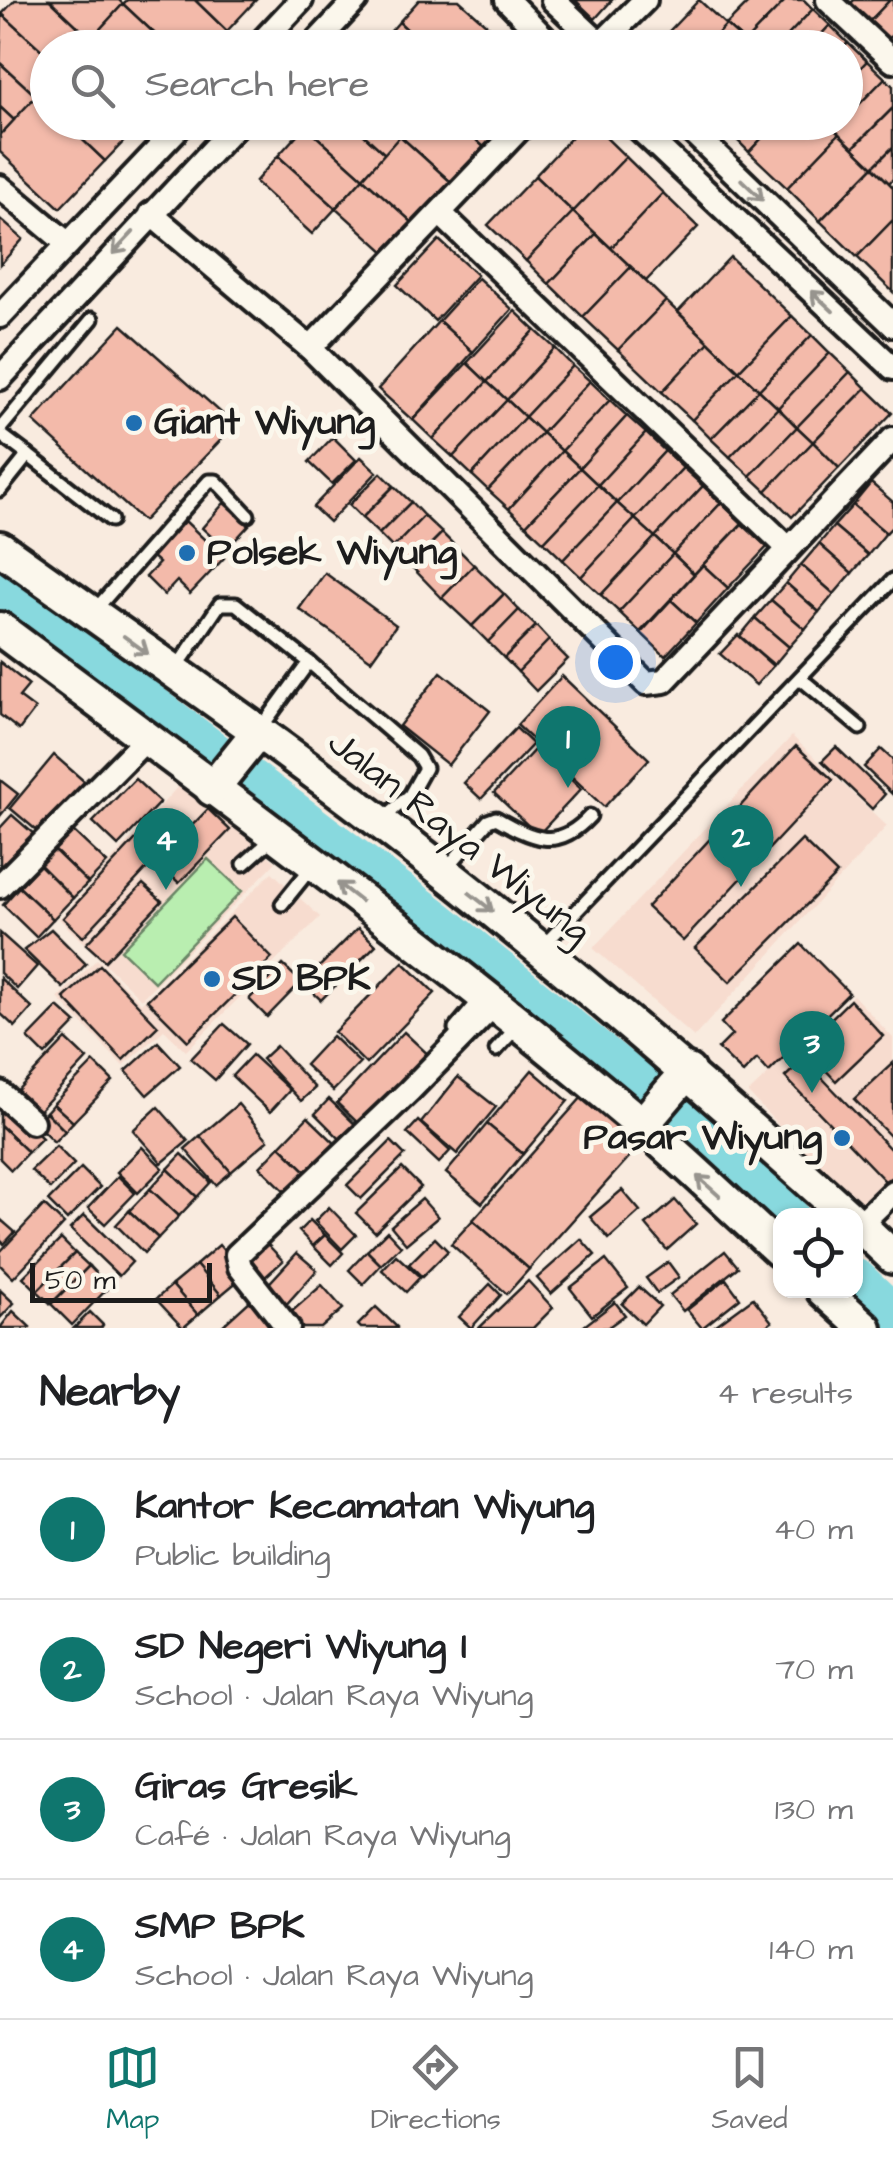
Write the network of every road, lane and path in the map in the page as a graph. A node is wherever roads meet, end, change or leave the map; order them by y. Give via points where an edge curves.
1 (301, 0) edge
2 (356, 0) edge
3 (507, 0) edge
4 (553, 0) edge
5 (645, 0) edge
6 (828, 0) edge
7 (273, 30) edge
8 (328, 30) edge
9 (536, 30) edge
10 (584, 30) edge
11 (616, 30) edge
12 (860, 30) edge
13 (863, 33) edge
14 (893, 61) edge
15 (167, 140) edge
16 (222, 140) edge
17 (509, 140) edge
18 (651, 140) edge
19 (701, 140) edge
20 (0, 188) edge
21 (440, 213) junction
22 (151, 214) junction
23 (68, 244) junction
24 (0, 316) edge
25 (92, 319) dead end
26 (893, 325) edge
27 (310, 348) junction
28 (893, 368) edge
29 (0, 378) edge
30 (0, 432) edge
31 (893, 439) edge
32 (28, 455) junction
33 (0, 490) edge
34 (248, 515) dead end
35 (111, 520) dead end
36 (0, 548) edge
37 (788, 548) junction
38 (893, 580) edge
39 (92, 614) junction
40 (0, 629) edge
41 (309, 662) junction
42 (174, 672) junction
43 (800, 678) junction
44 (860, 728) dead end
45 (254, 738) junction
46 (146, 739) junction
47 (217, 783) junction
48 (590, 816) dead end
49 (380, 822) junction
50 (276, 836) junction
51 (244, 864) dead end
52 (314, 865) junction
53 (443, 872) junction
54 (0, 886) edge
55 (282, 904) dead end
56 (541, 948) junction
57 (497, 1019) junction
58 (455, 1029) dead end
59 (683, 1076) junction
60 (0, 1093) edge
61 (649, 1116) junction
62 (32, 1122) dead end
63 (893, 1192) edge
64 (839, 1208) edge
65 (863, 1214) edge
66 (863, 1230) edge
67 (773, 1245) edge
68 (893, 1258) edge
69 (833, 1298) edge
70 (288, 1328) edge
71 (865, 1328) edge

1 - 7 street
2 - 8 street
3 - 9 street
4 - 10 street
5 - 11 street
6 - 12 street
13 - 14 street
15 - 23 street
16 - 22 street
17 - 21 street
28 -> 18 street
19 -> 26 street
20 - 23 street
21 - 27 street
21 - 37 street
22 - 27 street
22 -> 29 street
23 - 24 street
25 - 30 lane
27 - 37 street via 646,682 664,681
30 - 32 lane
31 - 37 street
32 - 33 lane
32 - 35 lane
34 - 39 lane via 209,481
36 - 39 main road, Jalan Raya Wiyung
38 - 43 lane
39 -> 42 main road, Jalan Raya Wiyung
40 - 46 main road
41 - 42 lane via 228,602 220,604
41 - 45 lane
41 - 49 lane via 426,768 410,796
42 - 45 main road, Jalan Raya Wiyung
43 - 44 lane
43 - 56 lane
45 - 47 main road
45 - 49 main road, Jalan Raya Wiyung
46 - 47 main road
46 - 54 street
47 - 50 main road
48 - 53 lane via 576,831 535,840 496,818 488,821
49 - 53 main road, Jalan Raya Wiyung
50 - 51 lane
50 - 52 main road
52 - 55 lane
57 -> 52 main road
53 -> 56 main road, Jalan Raya Wiyung
56 - 59 main road, Jalan Raya Wiyung
57 - 58 lane
57 - 61 main road
57 - 70 street via 409,1091 237,1254 240,1268
59 - 61 main road
59 - 64 main road, Jalan Raya Wiyung
60 - 62 street
67 -> 61 main road
63 - 65 street
66 - 68 main road, Jalan Raya Wiyung
69 - 71 main road

